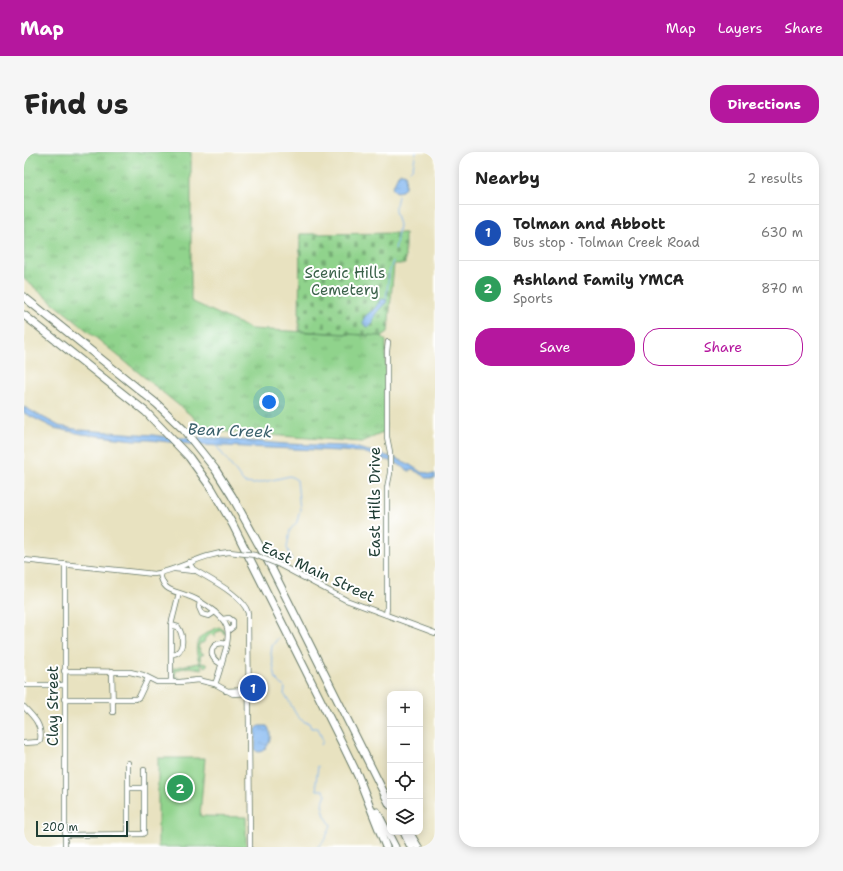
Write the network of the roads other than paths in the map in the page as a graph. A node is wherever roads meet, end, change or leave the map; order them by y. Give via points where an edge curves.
1 (24, 297) edge
2 (24, 315) edge
3 (388, 342) dead end
4 (24, 560) edge
5 (189, 562) junction
6 (65, 564) junction
7 (174, 569) junction
8 (197, 572) junction
9 (160, 573) junction
10 (179, 593) junction
11 (200, 602) junction
12 (215, 612) junction
13 (386, 615) junction
14 (171, 625) junction
15 (435, 633) edge
16 (227, 644) junction
17 (171, 654) junction
18 (222, 664) junction
19 (64, 671) junction
20 (112, 671) junction
21 (148, 678) junction
22 (171, 682) junction
23 (215, 684) junction
24 (24, 685) edge
25 (64, 685) junction
26 (249, 692) junction
27 (64, 699) junction
28 (112, 699) junction
29 (24, 707) edge
30 (112, 712) dead end
31 (24, 743) edge
32 (128, 763) dead end
33 (372, 769) junction
34 (144, 770) dead end
35 (358, 776) junction
36 (128, 788) junction
37 (144, 788) junction
38 (387, 799) edge
39 (389, 799) edge
40 (65, 835) junction
41 (128, 835) junction
42 (405, 835) edge
43 (410, 835) edge
44 (65, 847) edge
45 (250, 847) edge
46 (386, 847) edge
47 (395, 847) edge
48 (411, 847) edge
49 (418, 847) edge

1 - 33 highway via 157,404 203,452 226,485 250,529
2 - 35 highway via 122,392 162,428 212,489
3 - 13 street, East Hills Drive via 387,437 390,466 387,488
4 - 6 street, East Main Street
5 - 7 street, East Main Street
5 - 8 street
5 - 13 street, East Main Street, bridge via 211,554 228,552 255,555 280,565 342,598
6 - 9 street, East Main Street via 149,574
6 - 19 street, Clay Street
7 - 8 street
7 - 9 street, East Main Street
8 - 26 street via 239,598 247,609
9 - 10 street via 166,588
10 - 11 street
10 - 14 street
11 - 12 street
11 - 12 street via 202,614 209,616
12 - 16 street via 223,619 229,630
13 - 15 street, East Main Street
14 - 17 street
14 - 17 street via 178,627 183,637 180,650
16 - 18 street
16 - 18 street via 218,644 212,651 214,660
17 - 22 street
18 - 23 street
19 - 20 street
19 - 25 street, Clay Street
20 - 21 street via 130,672
20 - 28 street
21 - 22 street via 157,682
21 - 28 street via 136,699
22 - 23 street via 198,680
23 - 26 street via 233,694
24 - 25 street
25 - 27 street, Clay Street
26 - 45 street
27 - 28 street
27 - 40 street, Clay Street
28 - 30 street
29 - 31 street via 38,722 41,734 40,741
32 - 36 street
33 - 38 highway
33 - 39 highway
34 - 37 street
35 - 46 highway
35 - 47 highway
36 - 37 street
36 - 41 street
37 - 41 street via 144,833
40 - 41 street
40 - 44 street, Clay Street
42 - 48 highway
43 - 49 highway

